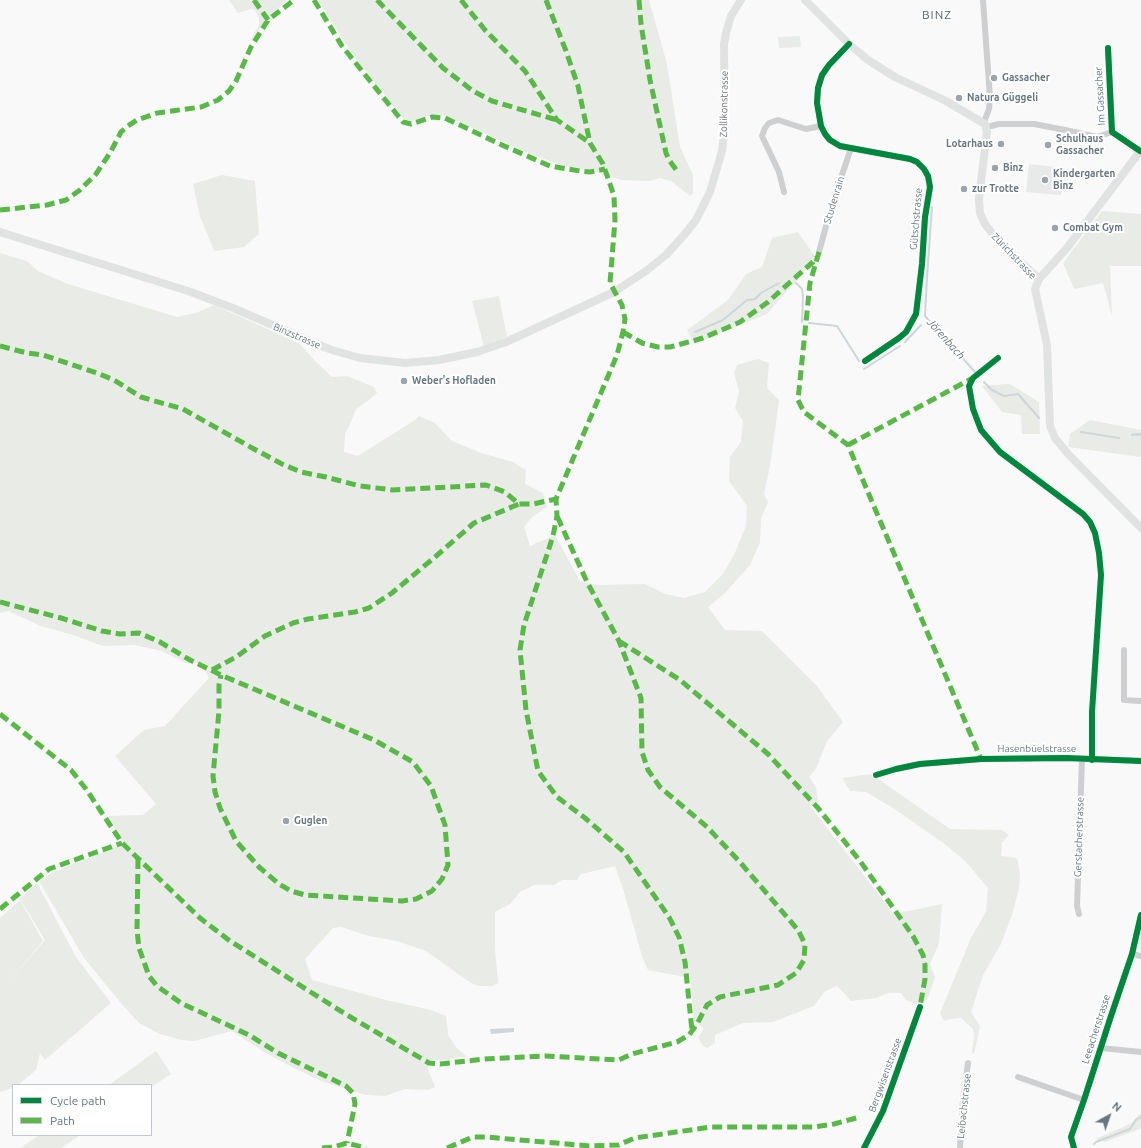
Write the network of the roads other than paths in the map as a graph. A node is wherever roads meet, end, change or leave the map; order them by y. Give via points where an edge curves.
1 (741, 0) edge
2 (805, 0) edge
3 (983, 0) edge
4 (849, 44) junction
5 (1108, 48) dead end
6 (985, 125) junction
7 (821, 126) junction
8 (1112, 132) junction
9 (851, 148) junction
10 (1140, 151) edge
11 (784, 192) dead end
12 (0, 232) edge
13 (819, 252) dead end
14 (1039, 279) junction
15 (596, 299) joint
16 (865, 361) dead end
17 (1141, 528) edge
18 (1124, 650) dead end
19 (1141, 701) edge
20 (1082, 759) junction
21 (1141, 761) edge
22 (876, 775) dead end
23 (1079, 914) dead end
24 (1141, 915) edge
25 (1132, 954) junction
26 (1141, 956) edge
27 (920, 1007) dead end
28 (1101, 1048) junction
29 (1141, 1052) edge
30 (968, 1063) dead end
31 (1018, 1077) dead end
32 (1084, 1100) junction
33 (864, 1148) edge
34 (960, 1148) edge
35 (1074, 1148) edge

1 - 15 main road, Zollikonstrasse via 731,16 726,33 724,143 704,206 685,234 666,255 614,292
2 - 4 main road
3 - 6 street, Zürichstrasse via 990,98
4 - 6 main road via 880,68 946,101
4 - 7 street, Gütschstrasse via 822,75 817,103
5 - 8 street, Im Gassacher
6 - 8 street via 1034,124 1097,137
6 - 14 main road, Zürichstrasse via 987,140 980,177 980,213 999,242
7 - 9 street, Gütschstrasse via 835,144
7 - 11 street via 806,129 775,120 764,128 762,136 779,172
8 - 10 street, Im Gassacher
9 - 13 street, Studenrain
9 - 16 street, Gütschstrasse via 917,162 928,176 930,187 916,314 906,332
10 - 14 main road via 1064,252
12 - 15 main road, Binzstrasse via 208,298 332,350 377,360 425,362 471,354 506,342
14 - 17 main road, Zürichstrasse via 1035,289 1047,345 1050,426 1055,438 1069,455
18 - 19 street via 1124,700
20 - 21 street, Hasenbüelstrasse
20 - 22 street, Hasenbüelstrasse via 981,759 920,764
20 - 23 street, Gerstacherstrasse via 1077,906
24 - 25 street, Leeacherstrasse
25 - 26 street
25 - 28 street, Leeacherstrasse
27 - 33 street, Bergwisenstrasse via 885,1106
28 - 29 street
28 - 32 street, Leeacherstrasse
30 - 34 street, Leibachstrasse
31 - 32 street
32 - 35 street, Leeacherstrasse via 1071,1137

